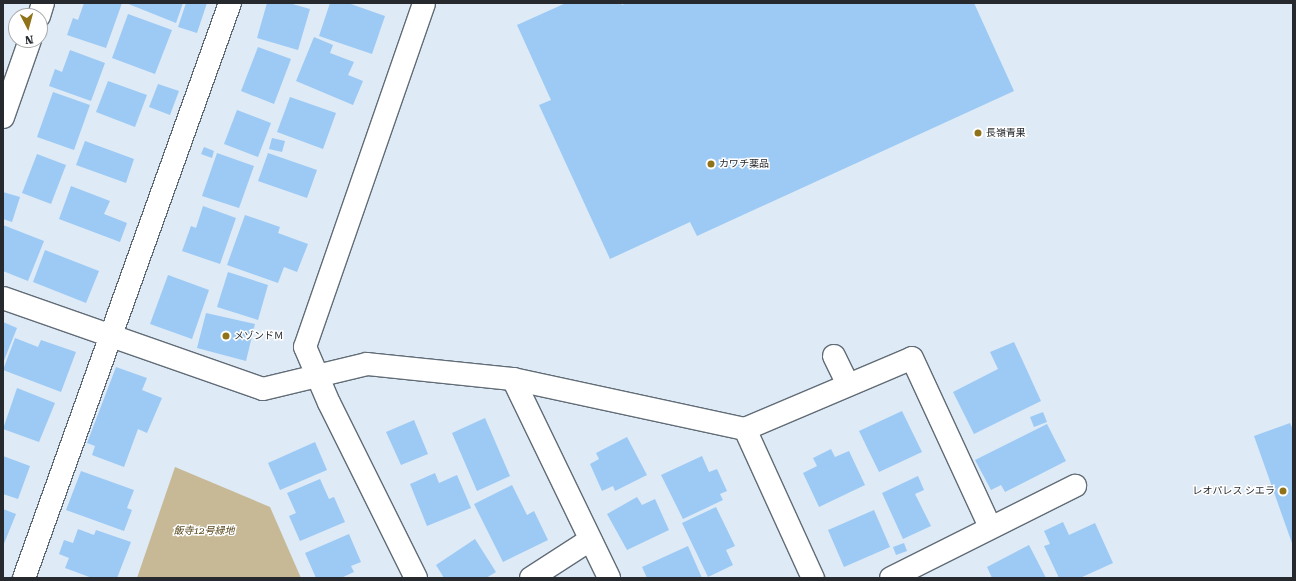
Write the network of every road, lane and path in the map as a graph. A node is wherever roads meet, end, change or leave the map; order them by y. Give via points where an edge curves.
1 (230, 3) edge
2 (424, 3) edge
3 (27, 48) edge
4 (3, 117) edge
5 (3, 298) edge
6 (110, 335) junction
7 (834, 356) dead end
8 (318, 378) junction
9 (513, 379) junction
10 (848, 385) junction
11 (745, 429) junction
12 (1076, 486) dead end
13 (990, 527) junction
14 (590, 540) junction
15 (24, 578) edge
16 (416, 578) edge
17 (530, 578) edge
18 (609, 578) edge
19 (813, 578) edge
20 (891, 578) edge

1 - 6 street
2 - 8 street via 305,347
3 - 4 street
5 - 6 street
6 - 8 street via 263,389
6 - 15 street
7 - 10 street
8 - 9 street via 367,364
8 - 16 street
9 - 11 street
9 - 14 street
10 - 11 street
10 - 13 street via 912,358
11 - 19 street
12 - 13 street
13 - 20 street
14 - 17 street
14 - 18 street

